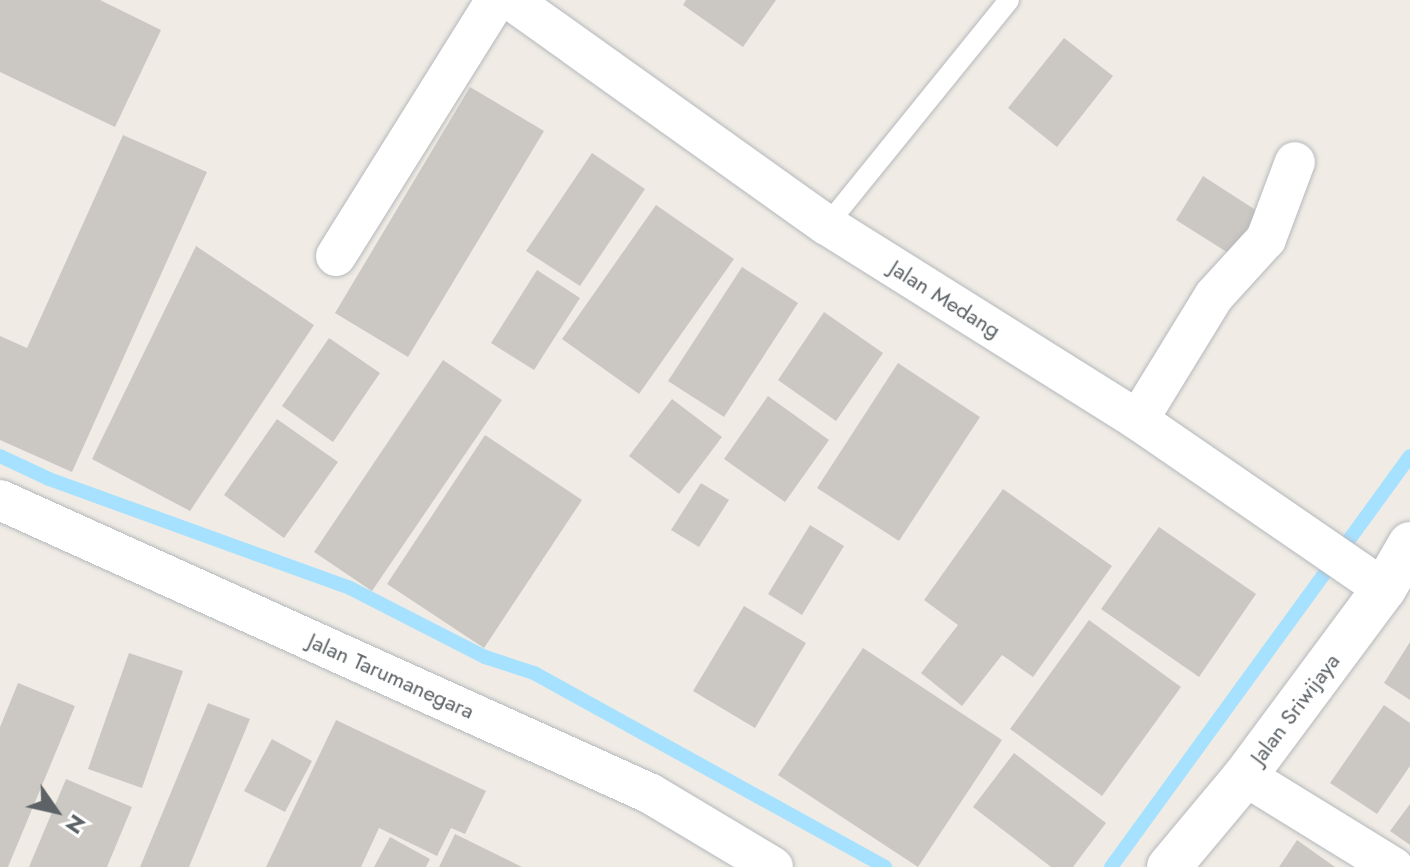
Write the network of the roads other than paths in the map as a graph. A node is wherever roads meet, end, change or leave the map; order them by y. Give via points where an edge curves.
1 (496, 0) edge
2 (511, 0) edge
3 (1009, 0) edge
4 (1295, 162) dead end
5 (827, 225) junction
6 (336, 256) dead end
7 (1138, 420) junction
8 (0, 500) edge
9 (1410, 544) edge
10 (1384, 589) junction
11 (1245, 776) junction
12 (773, 867) edge
13 (1169, 867) edge
14 (1393, 867) edge

1 - 6 street
2 - 5 street, Jalan Medang
3 - 5 lane
4 - 7 street via 1266,239 1214,296
5 - 7 street, Jalan Medang
7 - 10 street, Jalan Medang
8 - 12 street, Jalan Tarumanegara via 651,794
9 - 10 main road, Jalan Sriwijaya
10 - 11 main road, Jalan Sriwijaya
11 - 13 main road, Jalan Sriwijaya
11 - 14 street

